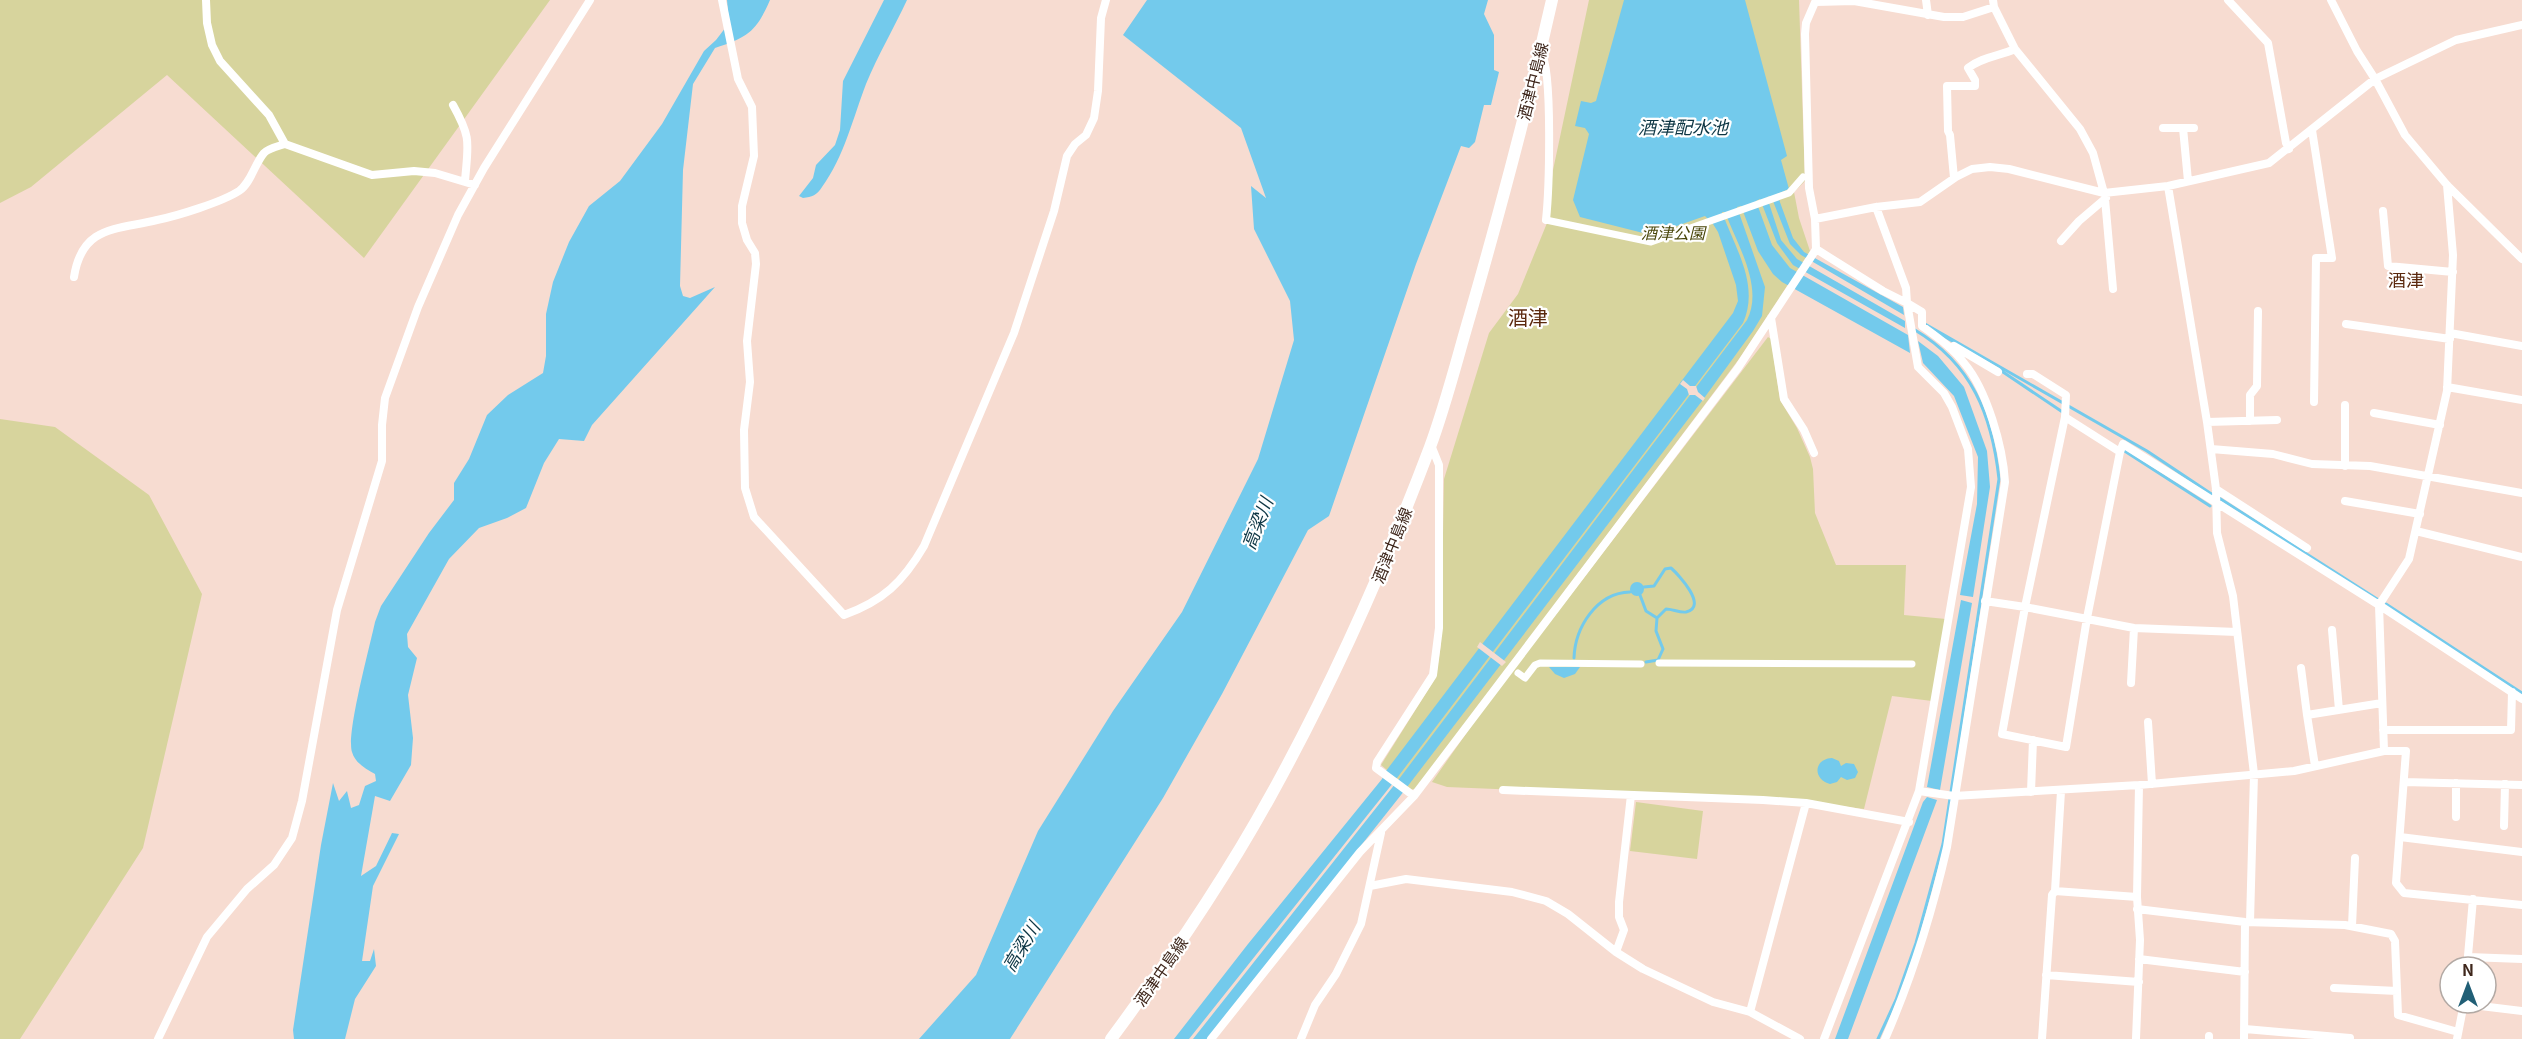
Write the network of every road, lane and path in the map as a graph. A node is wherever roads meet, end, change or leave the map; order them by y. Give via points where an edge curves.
1 (206, 0) edge
2 (590, 0) edge
3 (722, 0) edge
4 (1106, 0) edge
5 (1552, 0) edge
6 (1926, 0) edge
7 (2228, 0) edge
8 (2331, 0) edge
9 (1816, 1) edge
10 (1994, 3) edge
11 (1928, 15) junction
12 (2522, 25) edge
13 (2015, 49) junction
14 (1540, 51) junction
15 (2375, 79) junction
16 (453, 105) dead end
17 (2163, 128) dead end
18 (2183, 128) junction
19 (2194, 128) dead end
20 (2312, 130) junction
21 (285, 144) junction
22 (2289, 149) junction
23 (1803, 177) dead end
24 (1954, 178) junction
25 (465, 181) junction
26 (2188, 181) junction
27 (2447, 184) junction
28 (475, 185) junction
29 (2168, 186) junction
30 (2104, 196) junction
31 (1876, 207) junction
32 (2383, 211) dead end
33 (1815, 219) junction
34 (1546, 220) joint
35 (2061, 241) dead end
36 (1815, 251) junction
37 (2522, 259) edge
38 (2453, 272) junction
39 (74, 277) dead end
40 (2113, 289) dead end
41 (1907, 305) junction
42 (2258, 311) dead end
43 (1771, 318) junction
44 (2346, 324) dead end
45 (1935, 335) junction
46 (2450, 336) junction
47 (2522, 346) edge
48 (1998, 372) dead end
49 (2027, 374) dead end
50 (2447, 387) junction
51 (2522, 400) edge
52 (2314, 402) dead end
53 (2345, 405) dead end
54 (2374, 413) dead end
55 (2065, 417) junction
56 (2277, 420) dead end
57 (2250, 421) junction
58 (2207, 422) junction
59 (2440, 425) junction
60 (1431, 444) junction
61 (2122, 448) junction
62 (2211, 449) junction
63 (1814, 453) dead end
64 (2345, 466) junction
65 (2429, 475) junction
66 (2216, 489) junction
67 (2522, 493) edge
68 (2344, 501) dead end
69 (2216, 503) junction
70 (2421, 514) junction
71 (2416, 531) junction
72 (2307, 548) dead end
73 (2522, 557) edge
74 (1985, 601) junction
75 (2379, 605) junction
76 (2025, 607) junction
77 (2087, 618) junction
78 (2134, 628) junction
79 (2332, 630) dead end
80 (2237, 632) junction
81 (1659, 663) dead end
82 (1641, 664) dead end
83 (1912, 664) dead end
84 (2301, 668) dead end
85 (1518, 673) dead end
86 (2131, 683) dead end
87 (2512, 692) junction
88 (2522, 699) edge
89 (2382, 703) junction
90 (2339, 710) junction
91 (2307, 715) junction
92 (2148, 722) dead end
93 (2383, 730) junction
94 (2033, 740) junction
95 (2384, 751) junction
96 (2315, 766) junction
97 (2254, 774) junction
98 (2404, 782) junction
99 (2456, 783) junction
100 (2152, 784) junction
101 (2505, 784) junction
102 (2139, 785) junction
103 (2522, 785) edge
104 (1503, 790) dead end
105 (2061, 790) junction
106 (1922, 791) junction
107 (2031, 792) junction
108 (1411, 794) junction
109 (1631, 795) junction
110 (1952, 796) junction
111 (1806, 803) junction
112 (2456, 817) dead end
113 (1909, 822) junction
114 (2504, 826) dead end
115 (1381, 833) junction
116 (2400, 837) junction
117 (2522, 852) edge
118 (2355, 858) dead end
119 (1370, 886) junction
120 (2055, 891) junction
121 (2137, 897) junction
122 (2473, 899) junction
123 (2522, 905) edge
124 (2137, 909) junction
125 (2247, 922) junction
126 (2352, 926) junction
127 (1616, 952) junction
128 (2468, 955) edge
129 (2139, 959) junction
130 (2522, 959) edge
131 (2498, 960) edge
132 (2245, 972) junction
133 (2046, 975) junction
134 (2139, 982) junction
135 (2334, 988) dead end
136 (2397, 991) junction
137 (2498, 1008) edge
138 (2522, 1011) edge
139 (1750, 1012) junction
140 (2461, 1015) edge
141 (2245, 1029) junction
142 (2457, 1036) edge
143 (2350, 1038) edge
144 (158, 1039) edge
145 (1111, 1039) edge
146 (1211, 1039) edge
147 (1301, 1039) edge
148 (1800, 1039) edge
149 (1824, 1039) edge
150 (1885, 1039) edge
151 (2042, 1039) edge
152 (2136, 1039) edge
153 (2244, 1039) edge

1 - 21 street via 212,45 220,61 269,115
2 - 28 street
3 - 4 street via 738,79 752,107 754,133 754,156 742,206 742,223 756,264 747,341 750,382 744,430 745,488 754,517 844,615 881,599 924,546 1014,333 1054,211 1067,156 1086,135 1094,118 1101,18
5 - 14 main road, 酒津中島線
6 - 11 street
7 - 22 street via 2268,43
8 - 15 street
9 - 11 street via 1854,1
9 - 33 street via 1805,34 1809,188
10 - 11 street via 1963,17
10 - 13 street
12 - 15 street via 2456,40
13 - 24 street via 1977,61 1968,68 1975,86 1947,86
13 - 30 street via 2080,129 2093,153
14 - 34 street via 1545,61 1548,109 1550,188
14 - 60 main road, 酒津中島線 via 1481,276
15 - 20 street
15 - 27 street via 2405,135
16 - 25 street via 468,139
17 - 18 street
18 - 19 street
18 - 26 street
20 - 22 street
20 - 52 street via 2332,258 2316,258
21 - 25 street via 372,175 414,171
21 - 39 street via 265,151 241,190 185,213 118,226 98,235 76,264
22 - 26 street via 2269,163
23 - 34 street via 1789,193 1647,242
24 - 30 street via 1972,169 2009,169
24 - 31 street via 1920,202
25 - 28 street
26 - 29 street
27 - 37 street
27 - 38 street
28 - 144 street via 441,252 385,398 382,461 338,610 292,838 274,865 247,889 207,937
29 - 30 street via 2114,191
29 - 58 street
30 - 35 street
30 - 40 street
31 - 33 street
31 - 41 street via 1905,288
32 - 38 street via 2388,266
33 - 36 street
36 - 41 street
36 - 43 street
38 - 46 street
41 - 45 street via 1922,312 1922,326
41 - 106 street via 1918,367 1952,407 1971,465 1955,598
42 - 57 street via 2257,386 2250,394
43 - 63 street via 1785,399
43 - 108 street via 1738,368
44 - 46 street
45 - 48 street
45 - 74 street via 1955,351 1976,381 2004,460 2003,507
46 - 47 street
46 - 50 street
49 - 55 street via 2066,395
50 - 51 street
50 - 59 street
53 - 64 street
54 - 59 street
55 - 61 street
55 - 76 street
56 - 57 street
57 - 58 street
58 - 62 street
59 - 65 street
60 - 108 street via 1439,465 1438,655 1433,675 1376,768
60 - 145 main road, 酒津中島線 via 1358,622 1270,796 1186,934
61 - 69 street
61 - 77 street
62 - 64 street
62 - 66 street
64 - 65 street
65 - 67 street
65 - 70 street
66 - 69 street
66 - 72 street
68 - 70 street
69 - 75 street
69 - 80 street via 2217,533 2233,596
70 - 71 street
71 - 73 street
71 - 75 street via 2409,559
74 - 76 street
74 - 110 street
75 - 87 street
75 - 89 street
76 - 77 street
76 - 94 street via 2002,734
77 - 78 street
77 - 94 street via 2066,747
78 - 80 street
78 - 86 street
79 - 90 street
80 - 97 street
81 - 83 street
82 - 85 street via 1540,663 1526,678
84 - 91 street
87 - 88 street
87 - 93 street via 2511,730
89 - 90 street
89 - 93 street
90 - 91 street
91 - 96 street
92 - 100 street
93 - 95 street
94 - 107 street
95 - 96 street
95 - 98 street via 2406,751
96 - 97 street
97 - 100 street
97 - 125 street
98 - 99 street
98 - 116 street
99 - 101 street
99 - 112 street
100 - 102 street
101 - 103 street
101 - 114 street
102 - 105 street
102 - 121 street
104 - 109 street
105 - 107 street
105 - 120 street
106 - 110 street
106 - 113 street
107 - 110 street
108 - 115 street
109 - 111 street
109 - 127 street via 1619,902 1624,930
110 - 150 street via 1947,848 1934,903
111 - 113 street
111 - 139 street
113 - 149 street
115 - 119 street
115 - 146 street via 1360,852
116 - 117 street
116 - 122 street via 2396,883 2404,892
118 - 126 street
119 - 127 street via 1406,879 1512,892 1546,901
119 - 147 street via 1360,924 1336,974 1315,1005
120 - 121 street
120 - 133 street
121 - 124 street
122 - 123 street
122 - 128 street
124 - 125 street
124 - 129 street
125 - 126 street
125 - 132 street
126 - 136 street via 2391,934 2395,941
127 - 139 street via 1713,1002
129 - 132 street
129 - 134 street
130 - 131 street
132 - 141 street
133 - 134 street
133 - 151 street
134 - 152 street
135 - 136 street
136 - 142 street via 2398,1015
137 - 138 street
139 - 148 street
140 - 142 street
141 - 143 street
141 - 153 street

